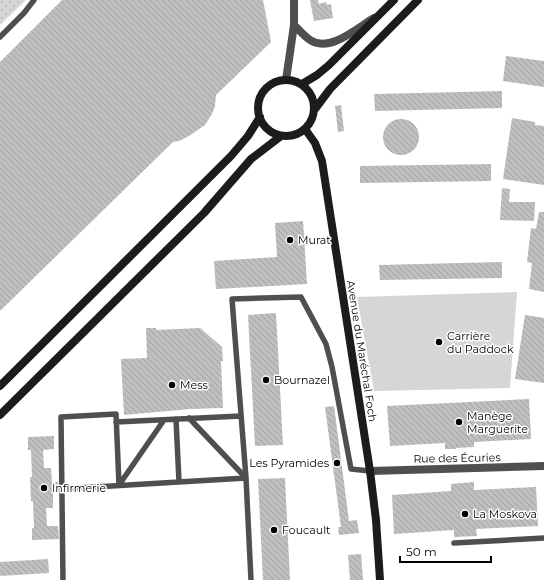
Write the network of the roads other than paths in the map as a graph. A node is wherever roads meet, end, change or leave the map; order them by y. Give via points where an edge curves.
1 (34, 0) edge
2 (294, 0) edge
3 (394, 0) edge
4 (418, 0) edge
5 (384, 12) junction
6 (294, 25) junction
7 (0, 37) edge
8 (286, 80) junction
9 (302, 84) junction
10 (314, 109) junction
11 (260, 117) junction
12 (305, 129) junction
13 (281, 136) junction
14 (0, 386) edge
15 (0, 415) edge
16 (241, 416) junction
17 (189, 418) junction
18 (176, 419) junction
19 (164, 420) junction
20 (116, 422) junction
21 (544, 466) edge
22 (370, 471) junction
23 (246, 478) junction
24 (179, 482) junction
25 (119, 485) junction
26 (61, 489) junction
27 (544, 538) edge
28 (454, 543) dead end
29 (63, 580) edge
30 (251, 580) edge
31 (380, 580) edge

1 - 7 lane via 24,14
2 - 6 street
3 - 5 main road
4 - 10 main road via 330,89
5 - 6 street via 340,39 326,44 310,40
5 - 9 main road via 329,65
6 - 8 street
8 - 9 main road
8 - 11 main road via 277,82 264,92 258,109
9 - 10 main road via 311,95
10 - 12 main road via 310,124
11 - 13 main road via 265,126
11 - 14 main road via 231,156
12 - 13 main road via 294,135
12 - 22 main road, Avenue du Maréchal Foch via 315,143 322,161
13 - 15 main road via 252,159 204,213
16 - 17 lane
16 - 22 lane via 232,299 302,297 326,344 351,469
16 - 23 lane
17 - 18 lane
17 - 23 lane
18 - 19 lane
18 - 24 lane
19 - 20 lane
19 - 25 lane
20 - 25 lane
20 - 26 lane via 116,414 61,417
21 - 22 street, Rue des Écuries
22 - 31 main road, Avenue du Maréchal Foch
23 - 24 lane
23 - 30 lane
24 - 25 lane
25 - 26 lane
26 - 29 lane
27 - 28 lane

